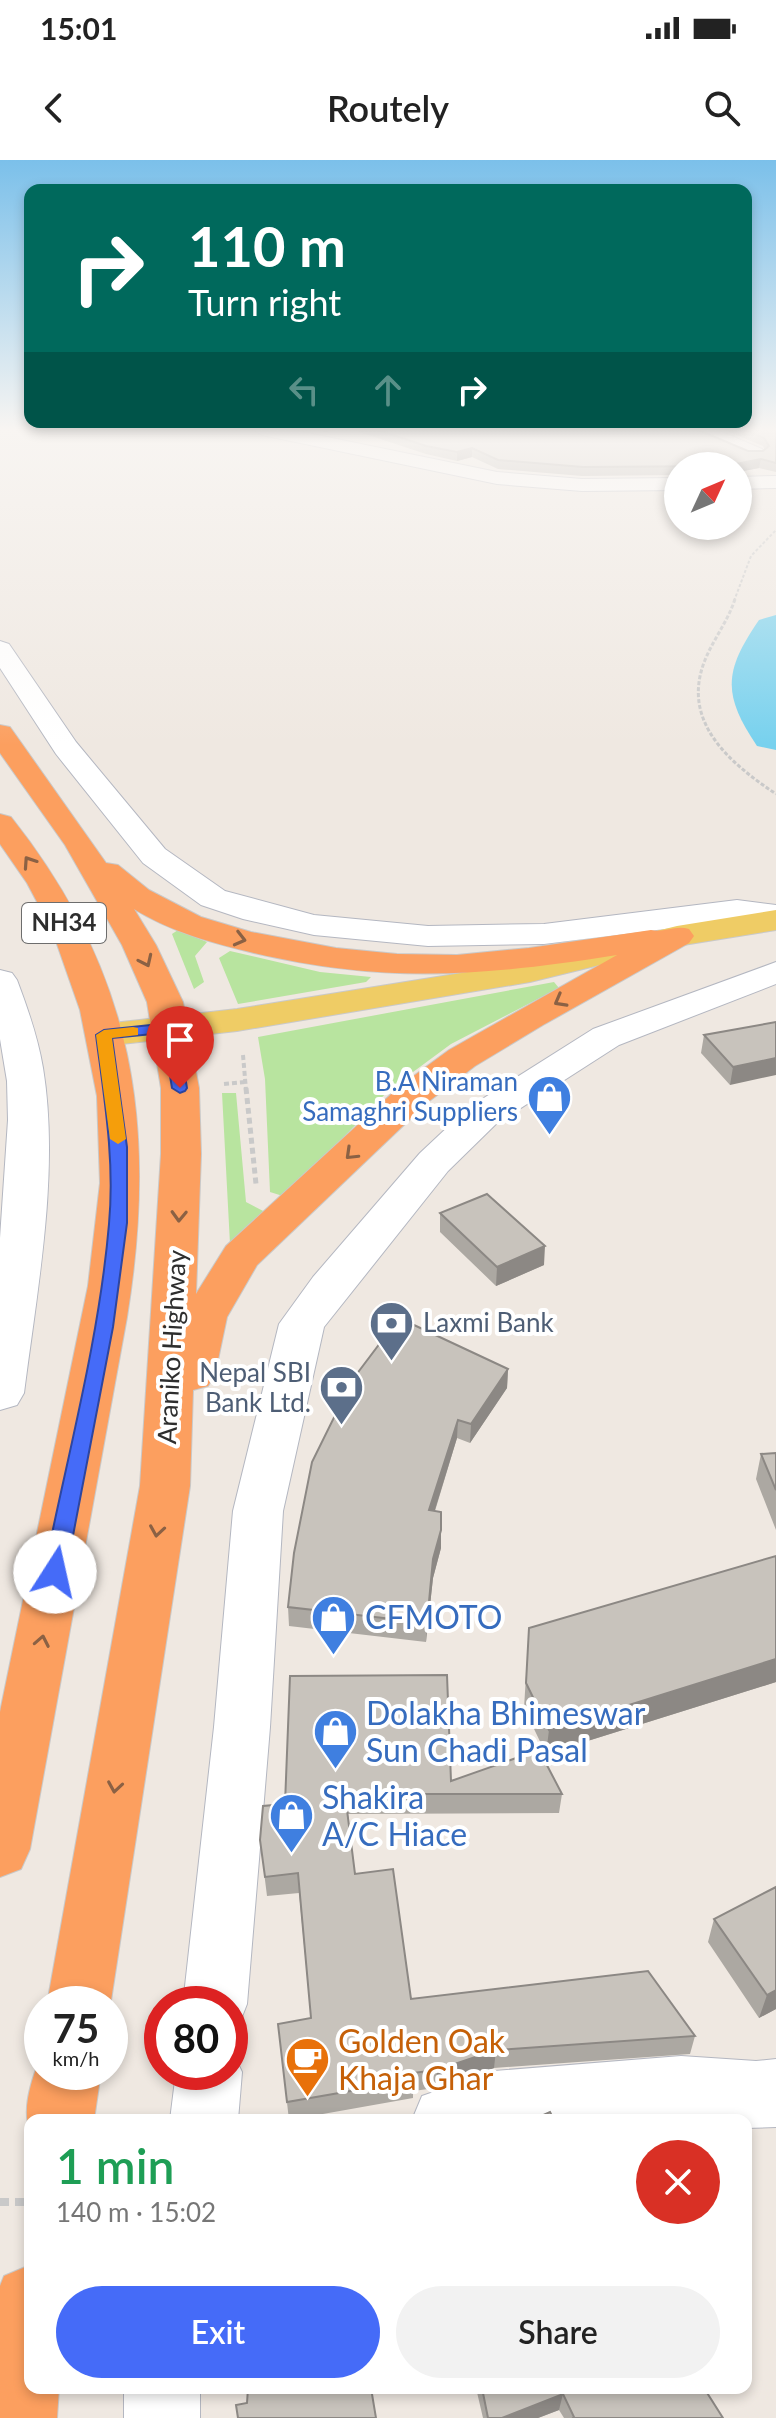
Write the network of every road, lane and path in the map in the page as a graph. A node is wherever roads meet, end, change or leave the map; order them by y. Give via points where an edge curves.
1 (771, 534) edge
2 (0, 649) edge
3 (3, 733) edge
4 (776, 794) edge
5 (0, 823) edge
6 (80, 845) junction
7 (776, 917) edge
8 (677, 936) junction
9 (776, 972) edge
10 (0, 980) edge
11 (237, 1020) junction
12 (169, 1028) junction
13 (104, 1035) junction
14 (289, 1214) junction
15 (0, 1393) edge
16 (165, 1486) junction
17 (0, 1849) edge
18 (82, 1986) edge
19 (217, 1986) edge
20 (65, 2090) edge
21 (207, 2090) edge
22 (776, 2093) edge
23 (61, 2114) edge
24 (205, 2114) edge
25 (465, 2114) edge
26 (0, 2202) edge
27 (24, 2202) edge
28 (21, 2336) edge
29 (162, 2394) edge
30 (19, 2418) edge
31 (162, 2418) edge

1 - 4 path via 750,554 725,627 697,683 699,712 712,739 739,770
2 - 7 street via 66,748 154,856 213,898 314,925 442,936 544,934 737,910
3 - 6 highway, Araniko Highway / NH34
13 -> 5 highway, NH34 via 78,953 49,892
6 -> 8 highway via 145,904 226,936 337,961 489,963
6 -> 12 highway, Araniko Highway / NH34 via 139,945 165,1002
7 - 8 main road
8 - 11 main road via 530,972
8 -> 14 highway via 462,1058 414,1094
9 - 19 street via 606,1037 482,1116 434,1162 302,1324 258,1511
10 - 15 street via 15,1025 26,1091 25,1209
11 - 12 main road
11 - 14 path via 255,1183 262,1199
12 - 13 main road
12 -> 16 highway, Araniko Highway / NH34 via 180,1088 181,1154
17 -> 13 highway, NH34 via 103,1327 118,1223 119,1147
14 - 16 highway via 241,1256 205,1317
16 -> 18 highway, Araniko Highway / NH34
20 - 23 highway
21 - 24 street
22 - 25 street via 681,2090 494,2105
26 - 27 path
28 - 30 highway
29 - 31 street

